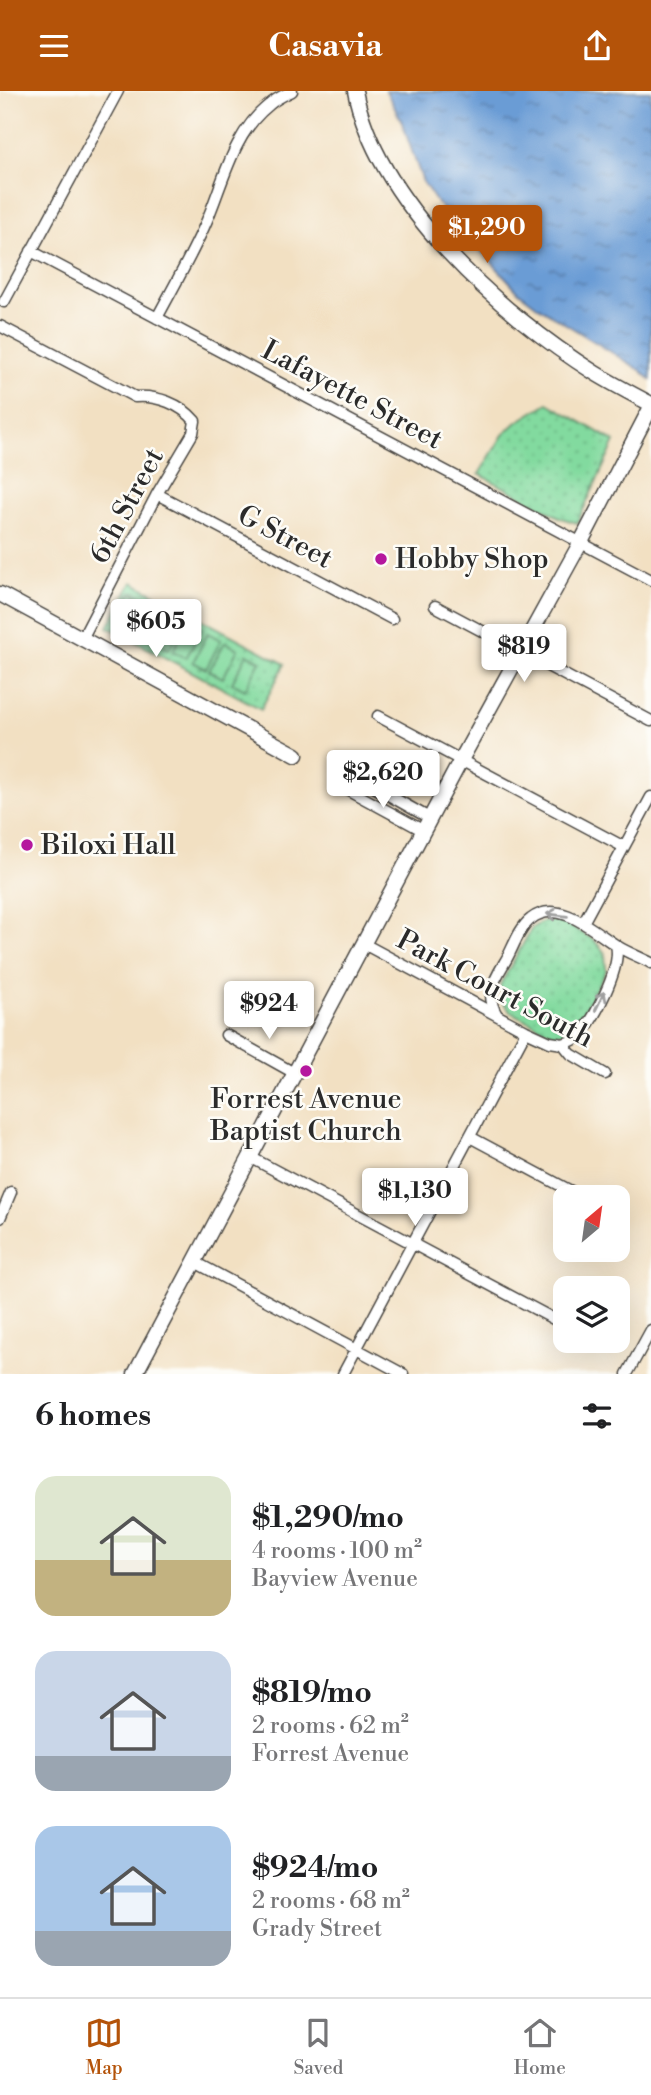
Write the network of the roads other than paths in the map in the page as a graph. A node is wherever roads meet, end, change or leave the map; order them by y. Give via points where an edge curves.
1 (118, 91) edge
2 (292, 91) edge
3 (355, 91) edge
4 (31, 251) junction
5 (4, 302) dead end
6 (157, 318) junction
7 (0, 326) edge
8 (651, 406) edge
9 (157, 494) junction
10 (581, 542) junction
11 (651, 580) edge
12 (0, 594) edge
13 (435, 606) dead end
14 (392, 619) dead end
15 (82, 639) junction
16 (522, 651) junction
17 (378, 716) dead end
18 (651, 721) edge
19 (296, 755) dead end
20 (461, 760) junction
21 (351, 774) dead end
22 (345, 788) dead end
23 (651, 797) edge
24 (639, 818) junction
25 (428, 825) junction
26 (651, 825) edge
27 (624, 847) junction
28 (583, 923) junction
29 (364, 944) junction
30 (616, 945) junction
31 (651, 963) edge
32 (496, 1015) junction
33 (526, 1031) junction
34 (226, 1035) dead end
35 (563, 1044) junction
36 (296, 1074) junction
37 (604, 1074) dead end
38 (470, 1137) junction
39 (250, 1157) junction
40 (560, 1185) edge
41 (11, 1192) dead end
42 (2, 1205) edge
43 (0, 1218) edge
44 (412, 1244) junction
45 (195, 1262) junction
46 (553, 1319) edge
47 (651, 1330) edge
48 (357, 1349) junction
49 (141, 1372) edge
50 (343, 1374) edge
51 (403, 1374) edge
52 (627, 1374) edge

1 - 4 street
2 - 6 street via 270,104 242,137 204,228
3 - 8 street via 372,146 398,189 482,286 534,329
4 - 5 street
4 - 6 street, Lafayette Street
6 - 10 street, Lafayette Street
7 - 9 street, 6th Street via 135,397 157,397 189,414 195,421 192,433
8 - 10 street
9 - 14 street, G Street
9 - 15 street, 6th Street
10 - 11 street, Lafayette Street
10 - 16 street
12 - 15 street
13 - 16 street
15 - 19 street
16 - 18 street
16 - 20 street
17 - 20 street
20 - 25 street
20 - 27 street
21 - 25 street
22 - 25 street
23 - 24 street
24 - 26 street
24 - 27 street
25 - 29 street
27 - 28 street
28 - 30 street
28 -> 32 street via 553,912 530,919 491,988
29 - 32 street, Park Court South
29 - 36 street
30 - 31 street
35 -> 30 street via 579,1035 596,1009 617,966
32 - 33 street, Park Court South
33 - 35 street, Park Court South
33 - 38 street
34 - 36 street
35 - 37 street, Park Court South via 570,1054
36 - 39 street
38 - 40 street
38 - 44 street
39 - 44 street
39 - 45 street
41 - 42 street
42 - 43 street
44 - 46 street
44 - 48 street
45 - 48 street
45 - 49 street
47 - 52 street
48 - 50 street
48 - 51 street

